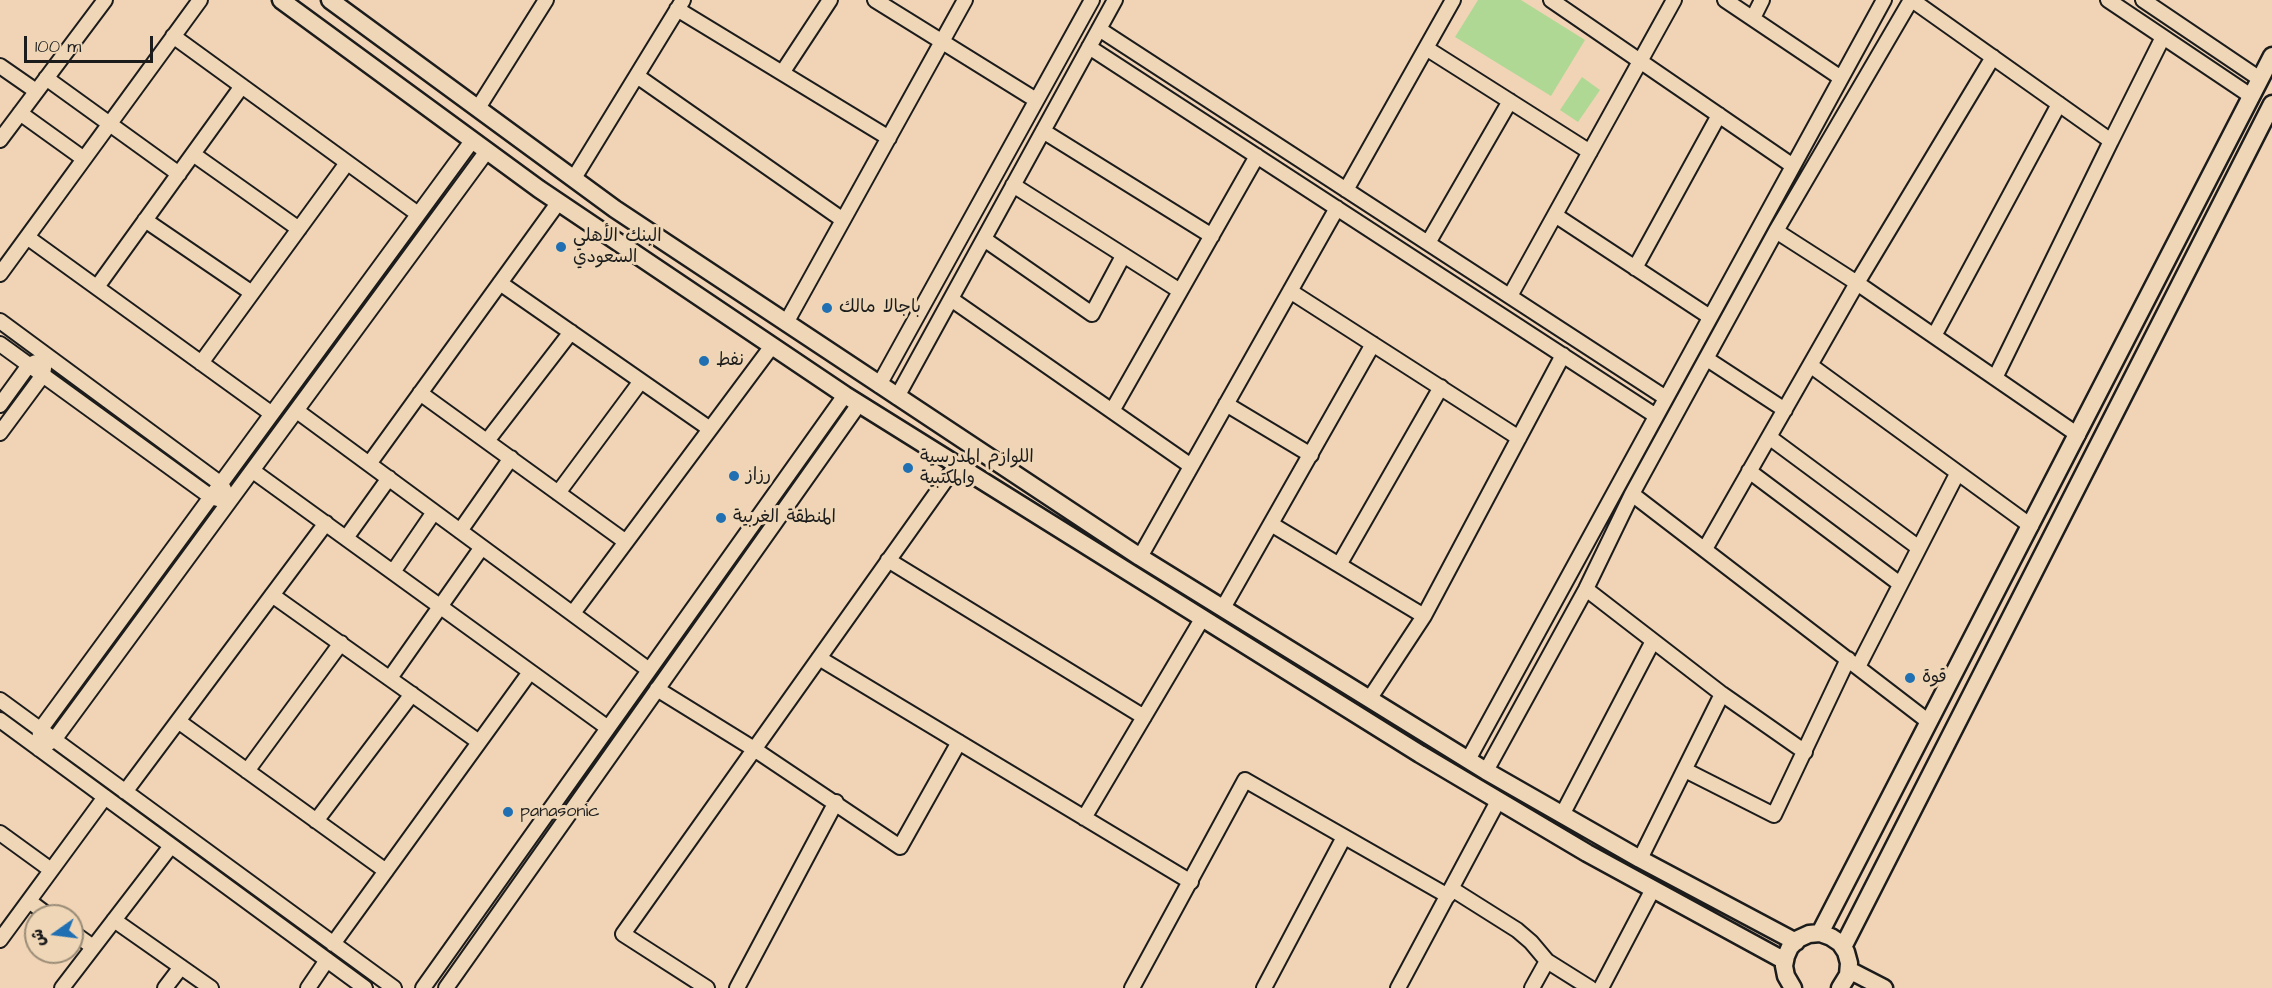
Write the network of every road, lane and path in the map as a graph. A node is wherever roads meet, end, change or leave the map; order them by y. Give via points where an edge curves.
1 (105, 0) edge
2 (200, 0) edge
3 (281, 0) edge
4 (330, 0) edge
5 (830, 0) edge
6 (875, 0) edge
7 (965, 0) edge
8 (1092, 0) edge
9 (1115, 0) edge
10 (1453, 0) edge
11 (1551, 0) edge
12 (1674, 0) edge
13 (1725, 0) edge
14 (1762, 0) edge
15 (1884, 0) edge
16 (1911, 0) edge
17 (2108, 0) edge
18 (2143, 0) edge
19 (541, 2) edge
20 (680, 4) edge
21 (1753, 18) junction
22 (1099, 29) junction
23 (173, 36) junction
24 (2163, 37) junction
25 (942, 42) junction
26 (1089, 47) junction
27 (1426, 48) junction
28 (2272, 56) edge
29 (1993, 57) junction
30 (1640, 61) junction
31 (0, 66) edge
32 (782, 73) junction
33 (636, 76) junction
34 (46, 78) junction
35 (1841, 78) junction
36 (2260, 78) junction
37 (242, 86) junction
38 (36, 91) junction
39 (2252, 96) junction
40 (1036, 100) junction
41 (1510, 101) junction
42 (2272, 104) edge
43 (2059, 105) junction
44 (478, 108) junction
45 (20, 113) junction
46 (1719, 115) junction
47 (110, 123) junction
48 (1043, 131) junction
49 (888, 138) junction
50 (0, 140) edge
51 (472, 141) junction
52 (2111, 141) junction
53 (487, 152) junction
54 (1590, 152) junction
55 (193, 154) junction
56 (1257, 156) junction
57 (84, 159) junction
58 (347, 163) junction
59 (1793, 166) junction
60 (178, 174) junction
61 (574, 178) junction
62 (1013, 185) junction
63 (1346, 190) junction
64 (558, 203) junction
65 (1337, 208) junction
66 (418, 214) junction
67 (1555, 215) junction
68 (145, 220) junction
69 (843, 220) junction
70 (299, 229) junction
71 (1776, 231) junction
72 (1212, 236) junction
73 (27, 237) junction
74 (984, 239) junction
75 (1428, 243) junction
76 (1123, 256) junction
77 (1635, 268) junction
78 (1472, 272) junction
79 (0, 274) edge
80 (500, 283) junction
81 (1857, 283) junction
82 (97, 287) junction
83 (1460, 288) junction
84 (1180, 291) junction
85 (1290, 291) junction
86 (252, 293) junction
87 (1510, 297) junction
88 (951, 299) junction
89 (1710, 317) junction
90 (0, 321) edge
91 (786, 323) junction
92 (571, 332) junction
93 (1934, 336) junction
94 (0, 344) edge
95 (1373, 345) junction
96 (772, 346) junction
97 (1563, 355) junction
98 (47, 356) junction
99 (1707, 359) junction
100 (201, 363) junction
101 (29, 365) junction
102 (1810, 365) junction
103 (43, 375) junction
104 (1995, 378) junction
105 (640, 381) junction
106 (879, 385) junction
107 (1440, 387) junction
108 (420, 393) junction
109 (897, 397) junction
110 (1666, 398) junction
111 (852, 400) junction
112 (1226, 404) junction
113 (0, 405) edge
114 (1785, 410) junction
115 (297, 411) junction
116 (1112, 411) junction
117 (272, 414) junction
118 (1656, 416) junction
119 (710, 429) junction
120 (0, 433) edge
121 (2078, 435) junction
122 (1769, 437) junction
123 (1519, 438) junction
124 (487, 441) junction
125 (1311, 455) junction
126 (511, 458) junction
127 (369, 464) junction
128 (957, 464) junction
129 (1191, 466) junction
130 (253, 471) junction
131 (1749, 471) junction
132 (1957, 474) junction
133 (389, 478) junction
134 (221, 484) junction
135 (558, 493) junction
136 (1632, 494) junction
137 (211, 497) junction
138 (231, 502) junction
139 (434, 512) junction
140 (326, 523) junction
141 (1271, 524) junction
142 (2031, 526) junction
143 (460, 531) junction
144 (346, 538) junction
145 (626, 542) junction
146 (482, 547) junction
147 (1919, 548) junction
148 (1705, 549) junction
149 (1140, 557) junction
150 (888, 560) junction
151 (1339, 565) junction
152 (393, 572) junction
153 (1900, 584) junction
154 (1586, 590) junction
155 (272, 595) junction
156 (441, 606) junction
157 (1223, 608) junction
158 (573, 614) junction
159 (1424, 616) junction
160 (1202, 620) junction
161 (1653, 641) junction
162 (340, 643) junction
163 (819, 658) junction
164 (1853, 663) junction
165 (649, 670) junction
166 (530, 672) junction
167 (390, 678) junction
168 (657, 689) junction
169 (412, 694) junction
170 (1722, 694) junction
171 (1370, 698) junction
172 (0, 700) edge
173 (1144, 717) junction
174 (0, 720) edge
175 (178, 721) junction
176 (1929, 722) junction
177 (608, 728) junction
178 (40, 730) junction
179 (54, 740) junction
180 (479, 742) junction
181 (959, 742) junction
182 (39, 749) junction
183 (754, 749) junction
184 (1805, 752) junction
185 (1468, 760) junction
186 (1685, 770) junction
187 (247, 771) junction
188 (1486, 771) junction
189 (125, 792) junction
190 (105, 797) junction
191 (1498, 801) junction
192 (836, 802) junction
193 (1562, 815) junction
194 (1084, 818) junction
195 (316, 821) junction
196 (0, 833) edge
197 (1344, 837) junction
198 (171, 846) junction
199 (1640, 859) junction
200 (51, 870) junction
201 (386, 871) junction
202 (1191, 882) junction
203 (1653, 889) junction
204 (1450, 893) junction
205 (28, 901) junction
206 (32, 904) edge
207 (114, 920) junction
208 (1820, 933) junction
209 (0, 940) edge
210 (84, 941) edge
211 (1796, 942) junction
212 (333, 944) junction
213 (93, 947) junction
214 (1843, 947) junction
215 (327, 960) junction
216 (1547, 961) junction
217 (1785, 962) junction
218 (181, 967) junction
219 (1849, 970) junction
220 (1791, 987) edge
221 (62, 988) edge
222 (165, 988) edge
223 (211, 988) edge
224 (308, 988) edge
225 (365, 988) edge
226 (394, 988) edge
227 (423, 988) edge
228 (446, 988) edge
229 (707, 988) edge
230 (737, 988) edge
231 (1132, 988) edge
232 (1264, 988) edge
233 (1398, 988) edge
234 (1532, 988) edge
235 (1590, 988) edge
236 (1601, 988) edge
237 (1840, 988) edge
238 (1884, 988) edge

1 - 34 street
2 - 23 street
3 - 51 main road
4 - 44 main road
5 - 32 street
6 - 25 street
7 - 25 street
8 - 40 street
9 - 22 street
10 - 27 street
11 - 30 street
12 - 30 street
13 - 21 street
14 - 21 street
15 - 35 street
16 - 29 street
16 - 71 street
17 - 24 street
18 - 36 street
19 - 44 street
20 - 32 street
20 - 33 street
21 - 35 street
22 - 26 street
22 - 63 street
23 - 37 street
23 - 47 street
24 - 39 street
24 - 52 street
25 - 40 street
25 - 49 street
26 - 48 street
26 - 56 street
27 - 41 street
27 - 63 street
28 - 36 main road
29 - 43 street
29 - 81 street
30 - 46 street
30 - 54 street
31 - 38 street
32 - 49 street
33 - 61 street
33 - 69 street
34 - 38 street
34 - 47 street
35 - 59 street
36 - 39 main road
37 - 55 street
37 - 58 street
38 - 45 street
39 - 121 main road
40 - 106 street
41 - 54 street
41 - 75 street
42 - 214 main road
43 - 52 street
43 - 93 street
44 - 61 main road
45 - 50 street
45 - 57 street
46 - 59 street
46 - 77 street
47 - 57 street
47 - 60 street
48 - 62 street
48 - 72 street
49 - 69 street
51 - 53 main road
51 - 66 street
52 - 104 street
53 - 64 main road
53 - 115 street
54 - 67 street
55 - 60 street
55 - 70 street
56 - 65 street
56 - 72 street
57 - 73 street
58 - 66 street
58 - 70 street
59 - 89 street
60 - 68 street
61 - 91 main road
62 - 74 street
62 - 76 street
63 - 75 street
64 - 80 street
64 - 96 main road
65 - 83 street
65 - 85 street
66 - 117 street
67 - 77 street
67 - 87 street
68 - 82 street
68 - 86 street
69 - 91 street
70 - 86 street
71 - 81 street
71 - 99 street
72 - 84 street
73 - 79 street
73 - 82 street
74 - 76 street via 1092,314
74 - 88 street
75 - 78 street
76 - 84 street
77 - 89 street
78 - 83 street
78 - 87 street
80 - 92 street
80 - 108 street
81 - 93 street
81 - 102 street
82 - 100 street
83 - 97 street
84 - 116 street
85 - 95 street
85 - 112 street
86 - 100 street
87 - 110 street
88 - 109 street
88 - 116 street
89 - 110 street
90 - 98 street
91 - 106 main road
92 - 105 street
92 - 124 street
93 - 104 street
94 - 101 street
95 - 107 street
95 - 125 street
96 - 111 main road
96 - 119 street
97 - 118 street
97 - 123 street
98 - 101 street
98 - 103 street
98 - 134 street
99 - 114 street
99 - 136 street
100 - 117 street
101 - 103 street
101 - 113 street
102 - 114 street
102 - 132 street
103 - 120 street
103 - 137 street
104 - 121 street
105 - 119 street
105 - 135 street
106 - 109 main road
107 - 123 street
107 - 151 street
108 - 124 street
108 - 127 street
109 - 149 main road
110 - 118 street
111 - 128 main road
111 - 165 street
111 - 168 street
112 - 125 street
112 - 129 street
114 - 122 street
115 - 127 street
115 - 130 street
116 - 129 street
117 - 134 street
118 - 185 street
119 - 145 street
121 - 142 main road
122 - 131 street
122 - 147 street
123 - 159 street
124 - 126 street
125 - 141 street
126 - 135 street
126 - 143 street
127 - 133 street
128 - 150 street
128 - 160 main road
129 - 149 street
130 - 138 street
130 - 140 street
131 - 148 street
131 - 153 street
132 - 142 street
132 - 147 street
133 - 139 street
133 - 144 street
134 - 137 street
134 - 138 street
135 - 145 street
136 - 148 street
136 - 154 street
137 - 138 street
137 - 178 street
138 - 179 street
139 - 143 street
139 - 152 street
140 - 144 street
140 - 155 street
141 - 151 street
141 - 157 street
142 - 176 main road
143 - 146 street
144 - 152 street
145 - 158 street
146 - 156 street
146 - 158 street
147 - 153 street
148 - 164 street
149 - 157 main road
150 - 163 street
150 - 173 street
151 - 159 street
152 - 156 street
153 - 164 street
154 - 161 street
154 - 188 street
155 - 162 street
155 - 175 street
156 - 166 street
156 - 167 street
157 - 171 main road
158 - 165 street
159 - 171 street
160 - 173 street
160 - 191 main road
161 - 170 street
161 - 193 street
162 - 167 street
162 - 187 street
163 - 181 street
163 - 183 street
164 - 176 street
164 - 184 street
165 - 177 street
166 - 177 street
166 - 180 street
167 - 169 street
168 - 183 street
168 - 228 street
169 - 180 street
169 - 195 street
170 - 184 street
170 - 186 street
171 - 185 main road
172 - 178 street
173 - 194 street
174 - 182 street
175 - 187 street
175 - 189 street
176 - 208 main road
177 - 227 street
178 - 179 street
178 - 182 street
179 - 182 street
179 - 189 street
180 - 201 street
181 - 192 street via 900,847
181 - 194 street
182 - 190 street
183 - 192 street
183 - 229 street via 623,934
184 - 186 street via 1774,815
185 - 188 main road
186 - 199 street
187 - 195 street
188 - 193 main road
189 - 212 street
190 - 198 street
190 - 200 street
191 - 203 main road
191 - 204 street
192 - 230 street
193 - 199 main road
194 - 202 street
195 - 201 street
196 - 200 street
197 - 202 street via 1245,780
197 - 204 street
197 - 232 street
198 - 207 street
198 - 215 street
199 - 211 main road
200 - 205 street
201 - 212 street
202 - 231 street
203 - 217 main road
203 - 236 street
204 - 216 street via 1517,930
204 - 233 street
205 - 206 street
205 - 209 street
207 - 213 street
207 - 218 street
208 - 211 main road
208 - 214 main road
210 - 213 street
211 - 217 main road
212 - 226 street
213 - 221 street
214 - 219 main road
215 - 224 street
215 - 225 street
216 - 234 street
216 - 235 street
217 - 220 main road
218 - 222 street
218 - 223 street
219 - 237 main road
219 - 238 main road

